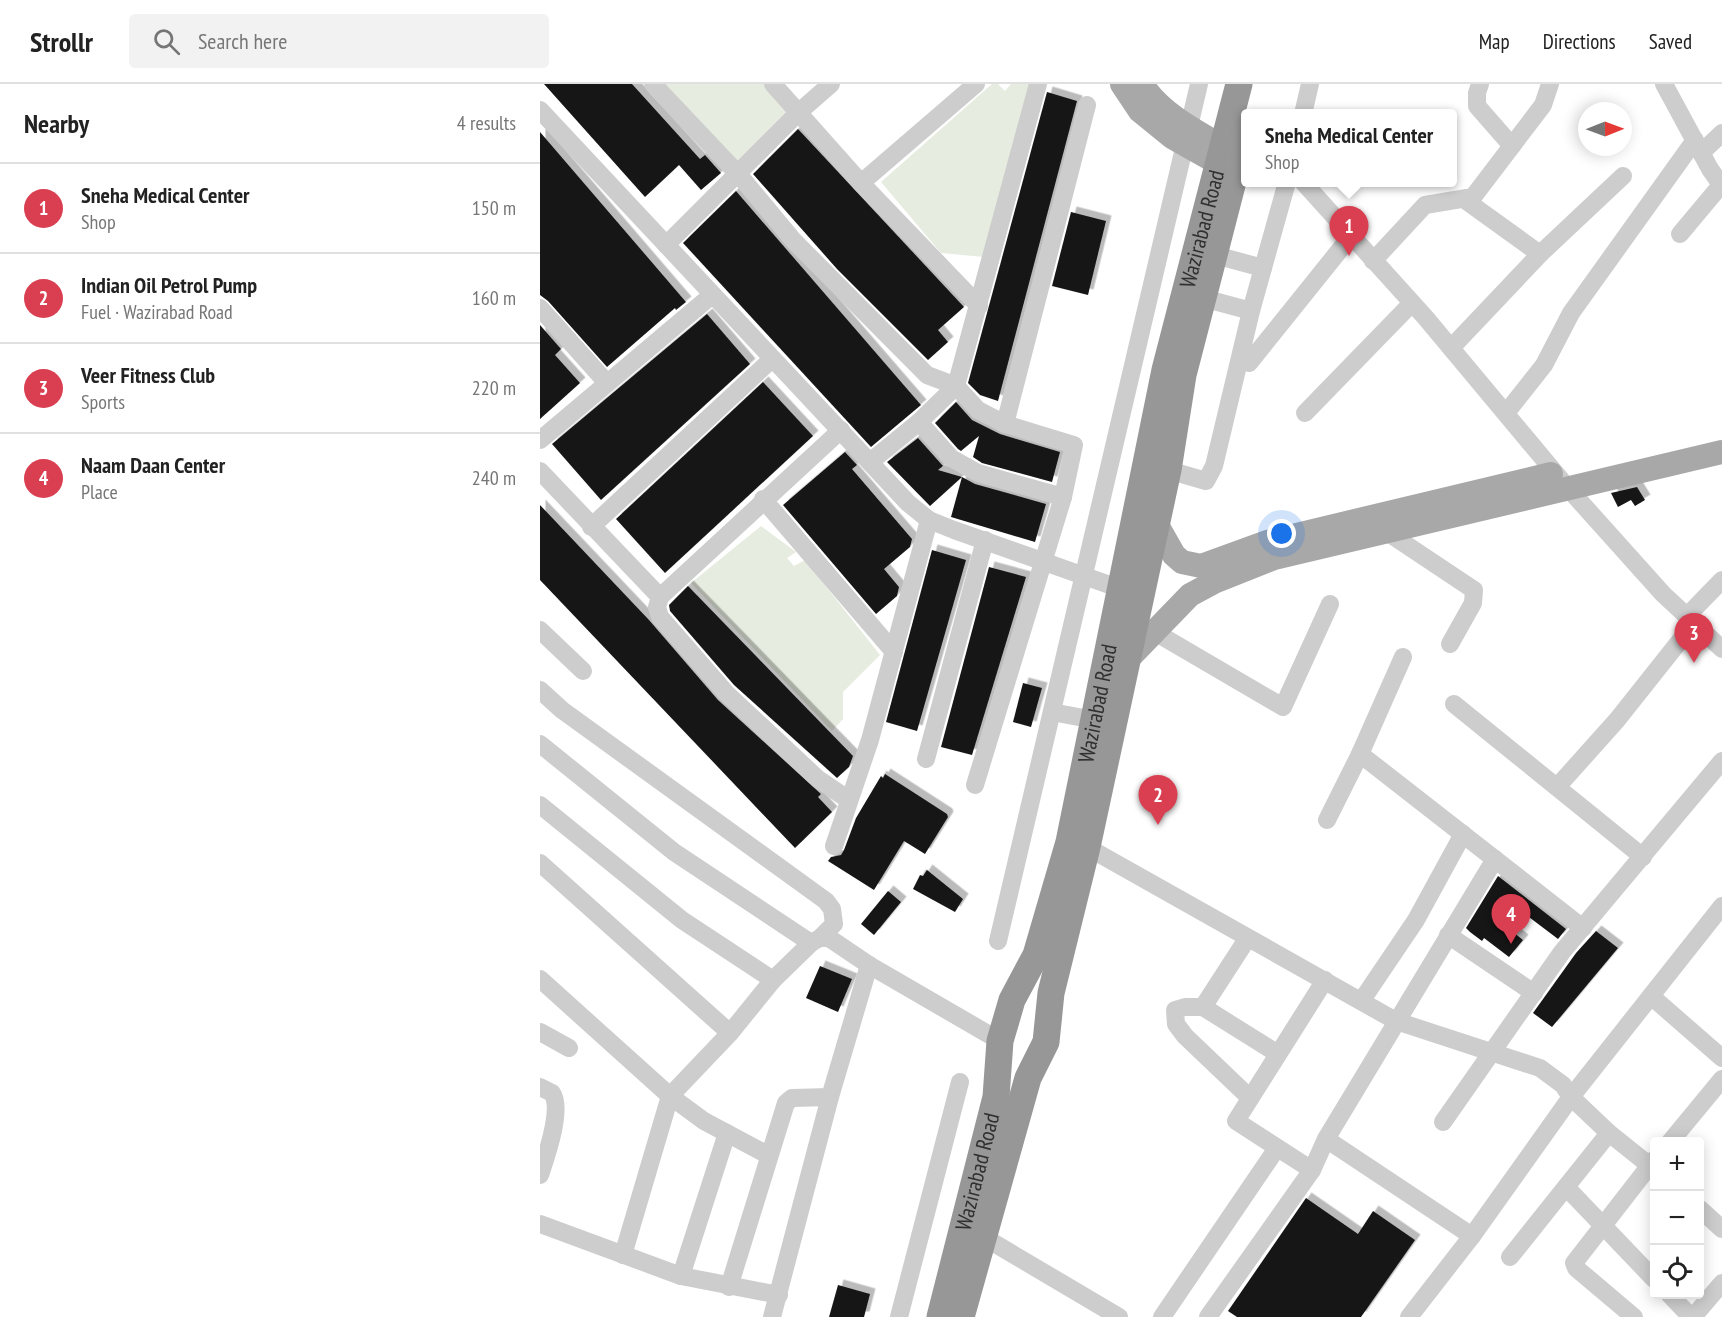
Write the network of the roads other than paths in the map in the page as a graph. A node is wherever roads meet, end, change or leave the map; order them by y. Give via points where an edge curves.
1 (653, 84) edge
2 (773, 84) edge
3 (831, 84) edge
4 (976, 84) edge
5 (1038, 84) edge
6 (1122, 84) edge
7 (1142, 84) edge
8 (1199, 84) edge
9 (1239, 84) edge
10 (1258, 84) edge
11 (1310, 84) edge
12 (1480, 84) edge
13 (1550, 84) edge
14 (1664, 84) edge
15 (1086, 105) dead end
16 (1251, 109) edge
17 (1304, 109) edge
18 (540, 110) edge
19 (799, 112) junction
20 (1722, 133) edge
21 (1186, 135) junction
22 (1512, 146) junction
23 (1698, 147) junction
24 (1241, 148) edge
25 (1220, 155) junction
26 (739, 175) junction
27 (1623, 176) dead end
28 (861, 183) junction
29 (1722, 186) edge
30 (1286, 187) edge
31 (1307, 187) edge
32 (1465, 200) junction
33 (1680, 234) dead end
34 (1351, 236) junction
35 (666, 245) junction
36 (1540, 254) junction
37 (1215, 255) junction
38 (1373, 261) junction
39 (1263, 268) junction
40 (712, 295) junction
41 (1203, 298) junction
42 (1412, 303) junction
43 (980, 306) junction
44 (540, 308) edge
45 (1251, 311) junction
46 (1451, 348) junction
47 (772, 359) junction
48 (1249, 363) dead end
49 (607, 383) junction
50 (956, 386) junction
51 (1305, 413) dead end
52 (1506, 413) junction
53 (919, 422) junction
54 (1005, 424) junction
55 (841, 430) junction
56 (1722, 436) edge
57 (540, 440) edge
58 (1722, 452) edge
59 (870, 462) junction
60 (1168, 470) junction
61 (540, 471) edge
62 (1562, 480) junction
63 (1063, 497) junction
64 (763, 499) junction
65 (929, 520) junction
66 (1157, 525) junction
67 (591, 526) junction
68 (1384, 530) junction
69 (985, 540) junction
70 (1044, 561) junction
71 (1084, 576) junction
72 (1722, 580) edge
73 (1121, 589) junction
74 (660, 597) junction
75 (1330, 604) dead end
76 (1691, 620) junction
77 (540, 630) edge
78 (1153, 631) junction
79 (1450, 644) dead end
80 (1722, 649) edge
81 (894, 652) junction
82 (1403, 657) dead end
83 (1128, 659) junction
84 (583, 671) dead end
85 (540, 690) edge
86 (1454, 704) dead end
87 (1052, 712) junction
88 (1094, 720) junction
89 (540, 744) edge
90 (1360, 754) junction
91 (926, 759) dead end
92 (1722, 761) edge
93 (975, 785) dead end
94 (1557, 788) junction
95 (849, 800) junction
96 (540, 805) edge
97 (1327, 820) dead end
98 (1463, 834) junction
99 (834, 846) dead end
100 (1087, 847) junction
101 (1643, 857) junction
102 (1495, 859) junction
103 (540, 863) edge
104 (1722, 906) edge
105 (1583, 928) junction
106 (1448, 935) junction
107 (1247, 939) junction
108 (815, 941) junction
109 (998, 941) dead end
110 (869, 965) junction
111 (540, 979) edge
112 (773, 980) junction
113 (1325, 980) junction
114 (1024, 982) junction
115 (1534, 993) junction
116 (1651, 996) junction
117 (1362, 1000) junction
118 (1203, 1006) junction
119 (1050, 1008) junction
120 (1396, 1021) junction
121 (540, 1032) edge
122 (730, 1033) junction
123 (1000, 1041) junction
124 (569, 1048) dead end
125 (1493, 1050) junction
126 (1278, 1054) junction
127 (1722, 1058) edge
128 (1722, 1079) edge
129 (960, 1082) dead end
130 (540, 1087) edge
131 (670, 1096) junction
132 (1571, 1097) junction
133 (830, 1098) junction
134 (1250, 1098) junction
135 (553, 1119) junction
136 (1443, 1122) dead end
137 (727, 1133) junction
138 (1609, 1133) junction
139 (1674, 1137) edge
140 (1326, 1139) junction
141 (540, 1140) edge
142 (1277, 1148) junction
143 (768, 1155) junction
144 (1650, 1163) edge
145 (1650, 1169) edge
146 (1312, 1170) junction
147 (540, 1176) edge
148 (1566, 1187) junction
149 (1704, 1213) edge
150 (540, 1224) edge
151 (1605, 1227) junction
152 (1722, 1229) edge
153 (982, 1236) junction
154 (1472, 1236) junction
155 (623, 1255) junction
156 (1510, 1257) dead end
157 (1650, 1275) edge
158 (681, 1276) junction
159 (1722, 1283) edge
160 (729, 1287) junction
161 (779, 1295) junction
162 (1674, 1299) edge
163 (772, 1317) edge
164 (899, 1317) edge
165 (940, 1317) edge
166 (961, 1317) edge
167 (1119, 1317) edge
168 (1162, 1317) edge
169 (1208, 1317) edge
170 (1409, 1317) edge
171 (1634, 1317) edge
172 (1692, 1317) edge

1 - 26 street
2 - 19 street
3 - 19 street
4 - 28 street
5 - 43 street
6 - 21 main road via 1140,111
7 - 21 main road
8 - 21 street
9 - 25 highway, Wazirabad Road
10 - 16 highway
11 - 17 street
12 - 22 street via 1477,106
13 - 22 street via 1543,105
14 - 23 street
15 - 54 street
18 - 35 street
19 - 26 street
19 - 28 street
20 - 23 street
21 - 25 main road
21 - 71 street
22 - 32 street via 1473,197
23 - 29 street
23 - 52 street via 1571,313 1544,365
24 - 37 highway, Wazirabad Road
25 - 73 highway, Wazirabad Road via 1165,370
26 - 35 street
26 - 50 street via 793,240 927,375
27 - 36 street
28 - 43 street
29 - 33 street
30 - 39 street
31 - 34 street
32 - 36 street
32 - 38 street via 1425,205
34 - 38 street
34 - 48 street
35 - 40 street
36 - 46 street
37 - 39 street
37 - 41 highway, Wazirabad Road
38 - 42 street
39 - 45 street
40 - 47 street
40 - 49 street
41 - 45 street
41 - 60 highway, Wazirabad Road via 1183,375
42 - 46 street
42 - 51 street
43 - 50 street
44 - 49 street
45 - 60 street via 1214,466 1206,481
46 - 52 street
47 - 55 street
47 - 67 street
49 - 57 street
50 - 53 street
50 - 54 street via 978,410
52 - 62 street
53 - 59 street
53 - 63 street via 951,458 978,473
54 - 63 street via 1074,445
55 - 59 street
55 - 64 street
56 - 62 main road
58 - 62 main road
59 - 65 street
60 - 66 highway, Wazirabad Road
61 - 67 street
62 - 66 main road via 1278,539 1201,566 1182,562 1174,555
62 - 68 main road
62 - 76 street
63 - 70 street
64 - 74 street
64 - 81 street
65 - 69 street
65 - 81 street
66 - 83 highway, Wazirabad Road
67 - 74 street
68 - 78 main road via 1274,558 1216,581 1190,595
68 - 79 street via 1474,590 1473,603
69 - 70 street
69 - 91 street
70 - 71 street
70 - 93 street
71 - 73 street
71 - 87 street
72 - 76 street
73 - 88 highway, Wazirabad Road
74 - 95 street via 660,617 726,693 818,780
75 - 78 street via 1283,707
76 - 80 street
76 - 94 street via 1617,720
77 - 84 street
78 - 83 main road
81 - 95 street
82 - 90 street
83 - 100 highway, Wazirabad Road
85 - 108 street via 562,710 826,901 832,909 834,924
86 - 94 street
87 - 88 street
87 - 109 street
88 - 114 highway, Wazirabad Road via 1069,843 1036,955
89 - 108 street via 674,852
90 - 97 street
90 - 98 street
92 - 101 street
94 - 101 street
95 - 99 street
96 - 112 street via 682,920
98 - 102 street
98 - 117 street via 1416,920
100 - 107 street
100 - 119 highway, Wazirabad Road
101 - 105 street
102 - 105 street
102 - 106 street
103 - 122 street
104 - 116 street
105 - 115 street
106 - 115 street
106 - 120 street
107 - 113 street
107 - 118 street
108 - 110 street via 829,938
108 - 112 street
110 - 123 street
110 - 133 street
111 - 131 street
112 - 122 street
113 - 117 street
113 - 126 street
114 - 119 highway via 1022,1028 1040,1024
114 - 123 highway, Wazirabad Road via 1012,1000
115 - 125 street
116 - 127 street
116 - 132 street
117 - 120 street
118 - 126 street
118 - 134 street via 1175,1011 1176,1024
119 - 153 highway, Wazirabad Road via 1046,1042 1028,1078
120 - 125 street
120 - 140 street
121 - 124 street
122 - 131 street
123 - 165 highway, Wazirabad Road via 996,1096
125 - 132 street via 1540,1068 1563,1085
125 - 136 street
126 - 134 street
128 - 139 street
129 - 164 street
130 - 135 street via 556,1099
131 - 137 street
131 - 155 street
132 - 138 street
132 - 154 street
133 - 143 street via 792,1098 786,1103
133 - 161 street
134 - 142 street via 1236,1121
135 - 141 street via 546,1124
135 - 147 street via 554,1134
137 - 143 street
137 - 158 street
138 - 144 street
138 - 148 street
140 - 146 street
140 - 154 street
142 - 146 street
142 - 168 street
143 - 160 street
145 - 151 street
146 - 169 street
148 - 151 street
148 - 156 street
149 - 152 street
150 - 155 street
151 - 157 street
151 - 171 street via 1574,1263
153 - 166 highway, Wazirabad Road
153 - 167 street
154 - 170 street
155 - 158 street
158 - 160 street
159 - 172 street
160 - 161 street
161 - 163 street
162 - 172 street

